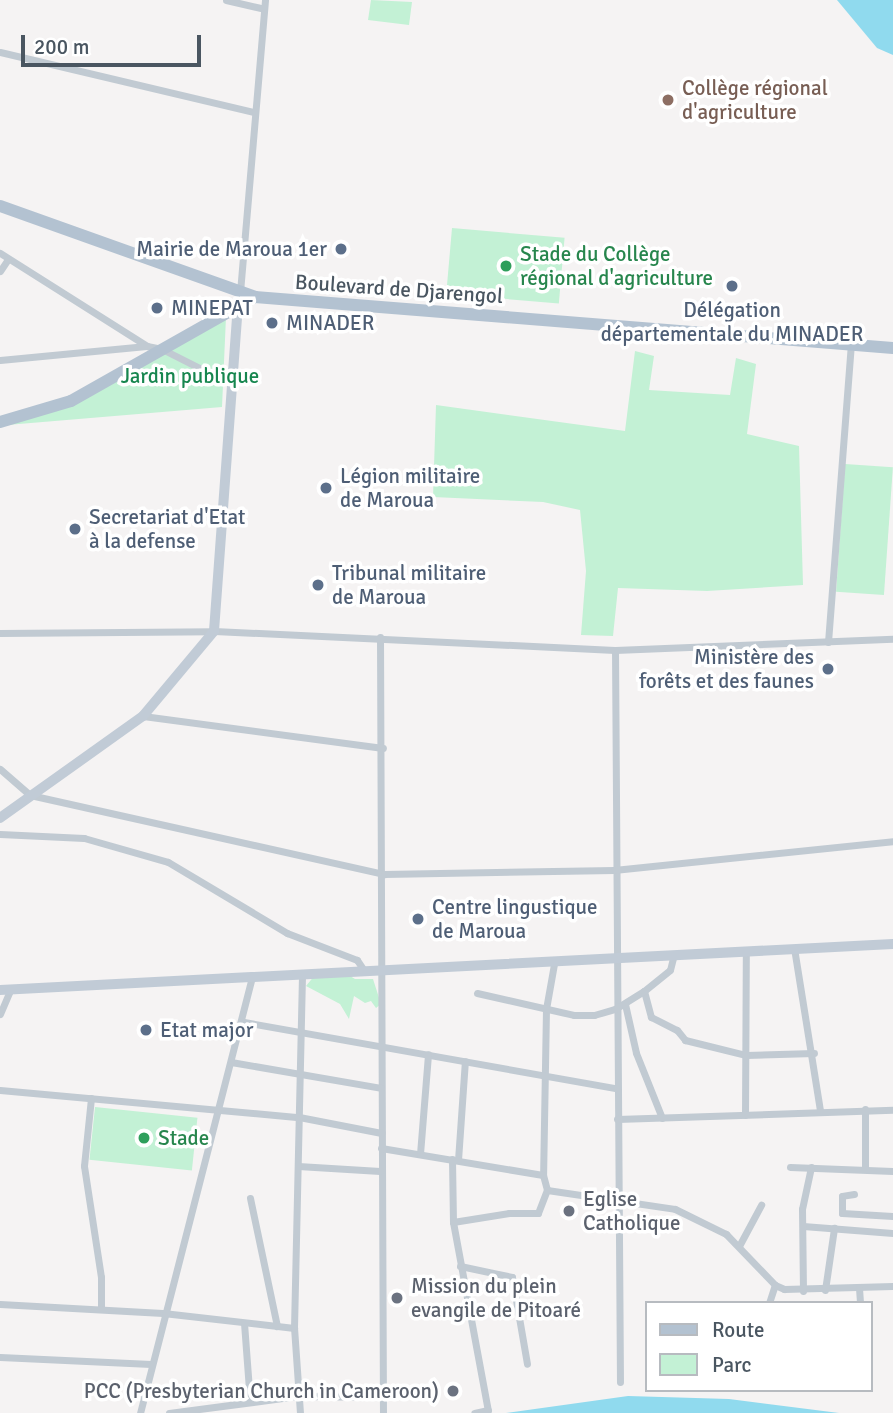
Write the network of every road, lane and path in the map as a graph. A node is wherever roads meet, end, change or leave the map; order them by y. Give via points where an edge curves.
1 (226, 0) edge
2 (265, 4) edge
3 (0, 52) edge
4 (254, 112) junction
5 (0, 206) edge
6 (0, 253) edge
7 (8, 258) junction
8 (0, 271) edge
9 (240, 293) junction
10 (255, 297) junction
11 (238, 307) junction
12 (850, 343) junction
13 (147, 346) junction
14 (893, 348) edge
15 (162, 349) junction
16 (0, 360) edge
17 (233, 385) junction
18 (0, 422) edge
19 (215, 631) junction
20 (0, 634) edge
21 (380, 637) junction
22 (893, 639) edge
23 (828, 642) junction
24 (615, 650) junction
25 (142, 716) junction
26 (383, 748) junction
27 (0, 769) edge
28 (30, 795) junction
29 (0, 818) edge
30 (0, 834) edge
31 (893, 841) edge
32 (614, 870) junction
33 (384, 874) junction
34 (893, 944) edge
35 (794, 948) junction
36 (746, 951) junction
37 (673, 958) junction
38 (616, 960) junction
39 (554, 964) junction
40 (380, 971) junction
41 (365, 972) junction
42 (302, 975) junction
43 (252, 978) junction
44 (5, 990) edge
45 (644, 991) junction
46 (477, 993) dead end
47 (625, 1004) junction
48 (546, 1009) junction
49 (615, 1009) junction
50 (0, 1014) edge
51 (244, 1022) junction
52 (300, 1033) junction
53 (382, 1045) junction
54 (814, 1053) junction
55 (428, 1054) junction
56 (746, 1055) junction
57 (465, 1061) junction
58 (231, 1062) junction
59 (300, 1074) junction
60 (544, 1075) junction
61 (381, 1088) junction
62 (615, 1088) junction
63 (0, 1090) edge
64 (91, 1098) junction
65 (865, 1109) junction
66 (215, 1110) junction
67 (820, 1110) junction
68 (893, 1110) edge
69 (745, 1115) junction
70 (299, 1117) junction
71 (662, 1118) junction
72 (617, 1119) junction
73 (381, 1133) junction
74 (381, 1149) junction
75 (420, 1154) junction
76 (455, 1160) junction
77 (298, 1166) junction
78 (790, 1167) dead end
79 (811, 1167) junction
80 (865, 1169) junction
81 (380, 1171) junction
82 (893, 1171) edge
83 (543, 1175) junction
84 (547, 1190) junction
85 (854, 1194) dead end
86 (250, 1198) dead end
87 (617, 1202) junction
88 (761, 1205) dead end
89 (893, 1216) edge
90 (453, 1222) junction
91 (803, 1226) junction
92 (834, 1228) junction
93 (893, 1233) edge
94 (739, 1246) junction
95 (460, 1266) junction
96 (775, 1285) junction
97 (893, 1286) edge
98 (859, 1288) junction
99 (825, 1290) junction
100 (803, 1291) junction
101 (770, 1301) edge
102 (860, 1301) edge
103 (0, 1304) edge
104 (101, 1309) junction
105 (163, 1312) junction
106 (244, 1323) junction
107 (276, 1326) junction
108 (294, 1328) junction
109 (0, 1357) edge
110 (151, 1364) junction
111 (527, 1364) dead end
112 (620, 1382) dead end
113 (299, 1396) junction
114 (383, 1397) junction
115 (250, 1402) junction
116 (186, 1412) edge
117 (139, 1413) edge
118 (169, 1413) edge
119 (300, 1413) edge
120 (383, 1413) edge
121 (474, 1413) edge

1 - 2 street
2 - 4 street
3 - 4 street
4 - 9 street
5 - 9 main road, Boulevard de Djarengol
6 - 7 street
7 - 8 street
7 - 13 street
9 - 10 main road, Boulevard de Djarengol
10 - 11 main road
10 - 12 main road, Boulevard de Djarengol
11 - 15 main road
11 - 17 street
12 - 14 main road, Boulevard de Djarengol
12 - 23 street
13 - 15 street
13 - 16 street
15 - 17 street
15 - 18 main road via 71,401
17 - 19 street
19 - 20 street
19 - 21 street
19 - 25 street
21 - 24 street
21 - 26 street
22 - 23 street
23 - 24 street
24 - 32 street
25 - 26 street
25 - 28 street
26 - 33 street
27 - 28 street
28 - 29 street
28 - 33 street
30 - 41 street via 84,838 168,862 287,933 357,960
31 - 32 street
32 - 33 street
32 - 38 street
33 - 40 street
34 - 35 street
35 - 36 street
35 - 54 street
36 - 37 street
36 - 56 street
37 - 38 street
37 - 45 street via 670,970
38 - 39 street
38 - 49 street
39 - 40 street
39 - 48 street
40 - 41 street
40 - 53 street
41 - 42 street
42 - 43 street
42 - 52 street
43 - 44 street
43 - 51 street
44 - 50 street
45 - 47 street
45 - 56 street via 656,1022 675,1029 685,1040
46 - 48 street
47 - 49 street
47 - 71 street via 636,1054
48 - 49 street via 594,1015
48 - 60 street
49 - 62 street
51 - 52 street
51 - 58 street
52 - 53 street
52 - 59 street
53 - 55 street
53 - 61 street
54 - 56 street
54 - 67 street
55 - 57 street
55 - 75 street
56 - 69 street
57 - 60 street
57 - 76 street
58 - 59 street
58 - 66 street
59 - 61 street
59 - 70 street
60 - 62 street
60 - 83 street
61 - 73 street
62 - 72 street
63 - 64 street
64 - 66 street
64 - 104 street via 84,1166 101,1277
65 - 67 street
65 - 68 street
65 - 80 street
66 - 70 street
66 - 105 street
67 - 69 street
69 - 71 street
70 - 73 street
70 - 77 street
71 - 72 street
72 - 87 street
73 - 74 street
74 - 75 street
74 - 81 street
75 - 76 street
76 - 83 street
76 - 90 street
77 - 81 street
77 - 108 street
78 - 79 street
79 - 80 street
79 - 91 street via 803,1199
80 - 82 street
81 - 114 street
83 - 84 street
84 - 87 street
84 - 90 street via 538,1213
85 - 89 street via 842,1196 842,1213
86 - 107 street
87 - 94 street via 675,1209 726,1234
87 - 112 street
88 - 94 street
90 - 95 street
91 - 92 street
91 - 100 street
92 - 93 street
92 - 99 street
94 - 96 street
95 - 111 street via 512,1277
95 - 121 street via 476,1327 488,1410
96 - 100 street
96 - 101 street
97 - 98 street
98 - 99 street
98 - 102 street
99 - 100 street
103 - 104 street
104 - 105 street
105 - 106 street
105 - 110 street
106 - 107 street
106 - 115 street
107 - 108 street
108 - 113 street
109 - 110 street
110 - 117 street
113 - 114 street
113 - 115 street
113 - 119 street
114 - 120 street
115 - 116 street
116 - 118 street

